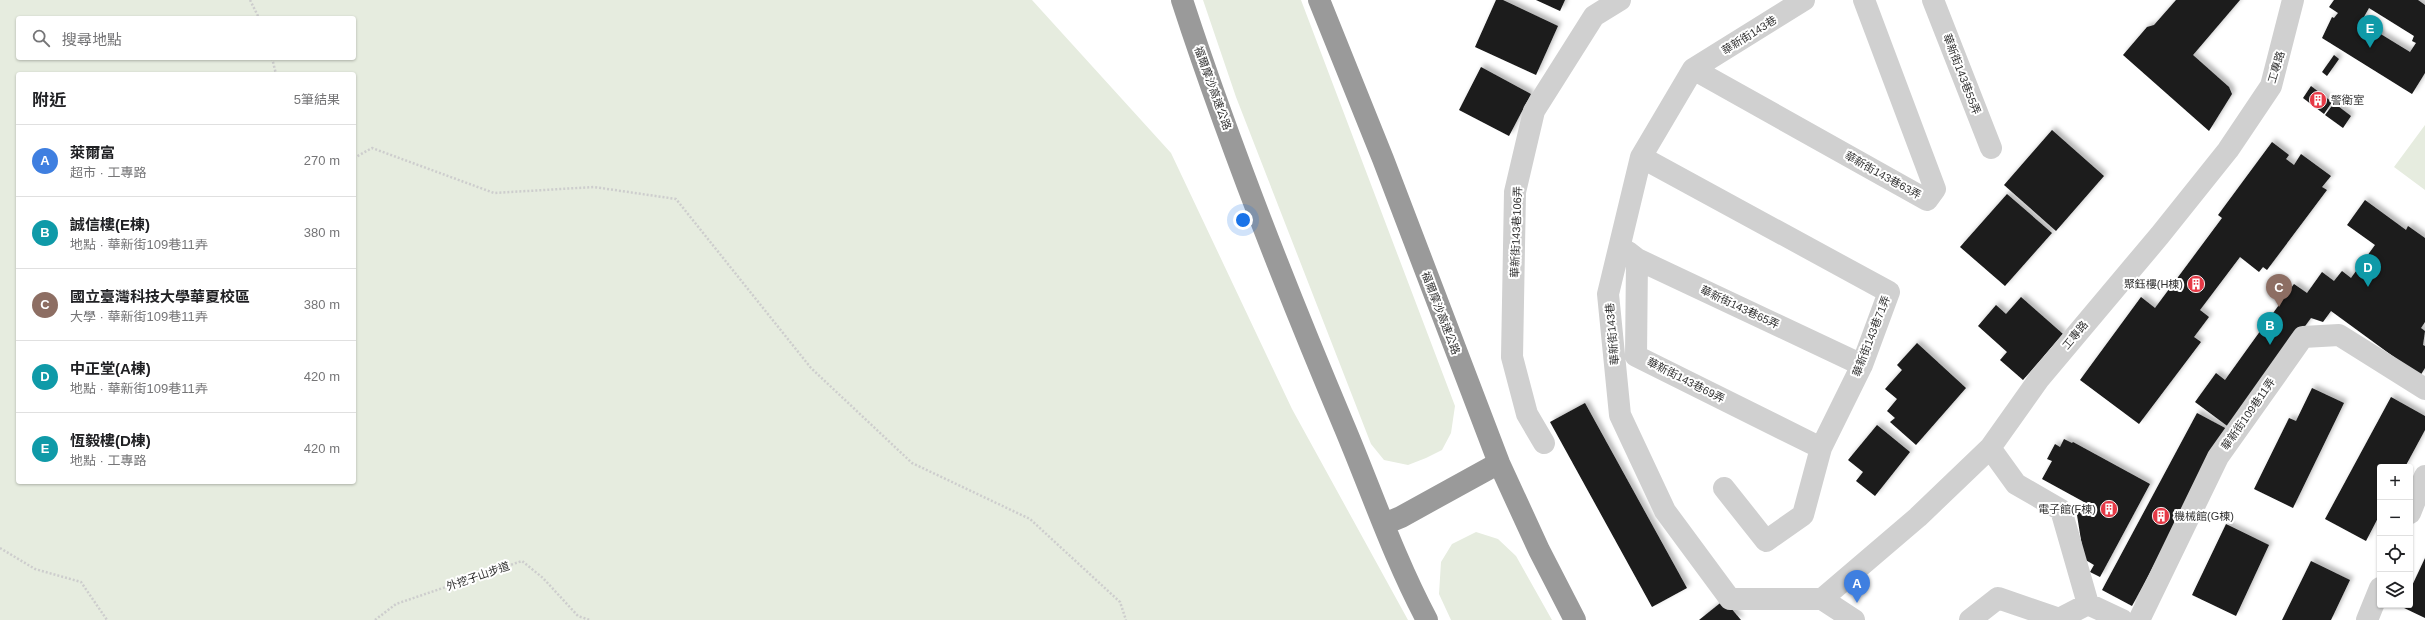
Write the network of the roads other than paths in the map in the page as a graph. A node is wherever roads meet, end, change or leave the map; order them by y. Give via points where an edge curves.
1 (1182, 0) edge
2 (1319, 0) edge
3 (1620, 0) edge
4 (1804, 0) edge
5 (1864, 0) edge
6 (1933, 0) edge
7 (2293, 0) edge
8 (1693, 69) junction
9 (1991, 148) dead end
10 (1641, 157) junction
11 (1629, 252) junction
12 (1862, 365) junction
13 (2425, 389) edge
14 (1544, 443) dead end
15 (1822, 448) junction
16 (1990, 448) junction
17 (1499, 463) junction
18 (2425, 476) edge
19 (1724, 488) dead end
20 (2413, 506) edge
21 (1384, 524) junction
22 (2377, 595) edge
23 (1822, 599) junction
24 (2088, 604) junction
25 (1427, 620) edge
26 (1575, 620) edge
27 (1854, 620) edge
28 (1970, 620) edge
29 (2059, 620) edge
30 (2122, 620) edge
31 (2139, 620) edge
32 (2367, 620) edge

1 - 21 highway, 福爾摩沙高速公路 via 1260,219
2 - 17 highway, 福爾摩沙高速公路 via 1383,159
3 - 14 street, 華新街143巷106弄 via 1594,16 1534,111 1515,192 1512,357 1527,414
4 - 8 street, 華新街143巷
5 - 8 street, 華新街143巷63弄 via 1935,189 1927,200
6 - 9 street, 華新街143巷55弄
7 - 16 street, 工專路 via 2271,86 2236,137 2160,235 2039,379
8 - 10 street, 華新街143巷
10 - 11 street, 華新街143巷
10 - 12 street, 華新街143巷71弄 via 1889,292
11 - 12 street, 華新街143巷65弄
11 - 15 street, 華新街143巷69弄 via 1636,356
11 - 23 street, 華新街143巷 via 1608,294 1620,415 1665,511 1730,599
12 - 15 street, 華新街143巷71弄
13 - 31 street, 華新街109巷11弄 via 2339,335 2303,337 2218,457
15 - 19 street, 華新街143巷71弄 via 1803,515 1766,541
16 - 23 street, 工專路 via 1918,517
16 - 24 street via 2016,484 2061,510
17 - 21 highway
17 - 26 highway, 福爾摩沙高速公路
18 - 20 street
21 - 25 highway, 福爾摩沙高速公路
22 - 32 street
23 - 27 street
24 - 29 street
24 - 30 street
28 - 29 street via 1998,598

